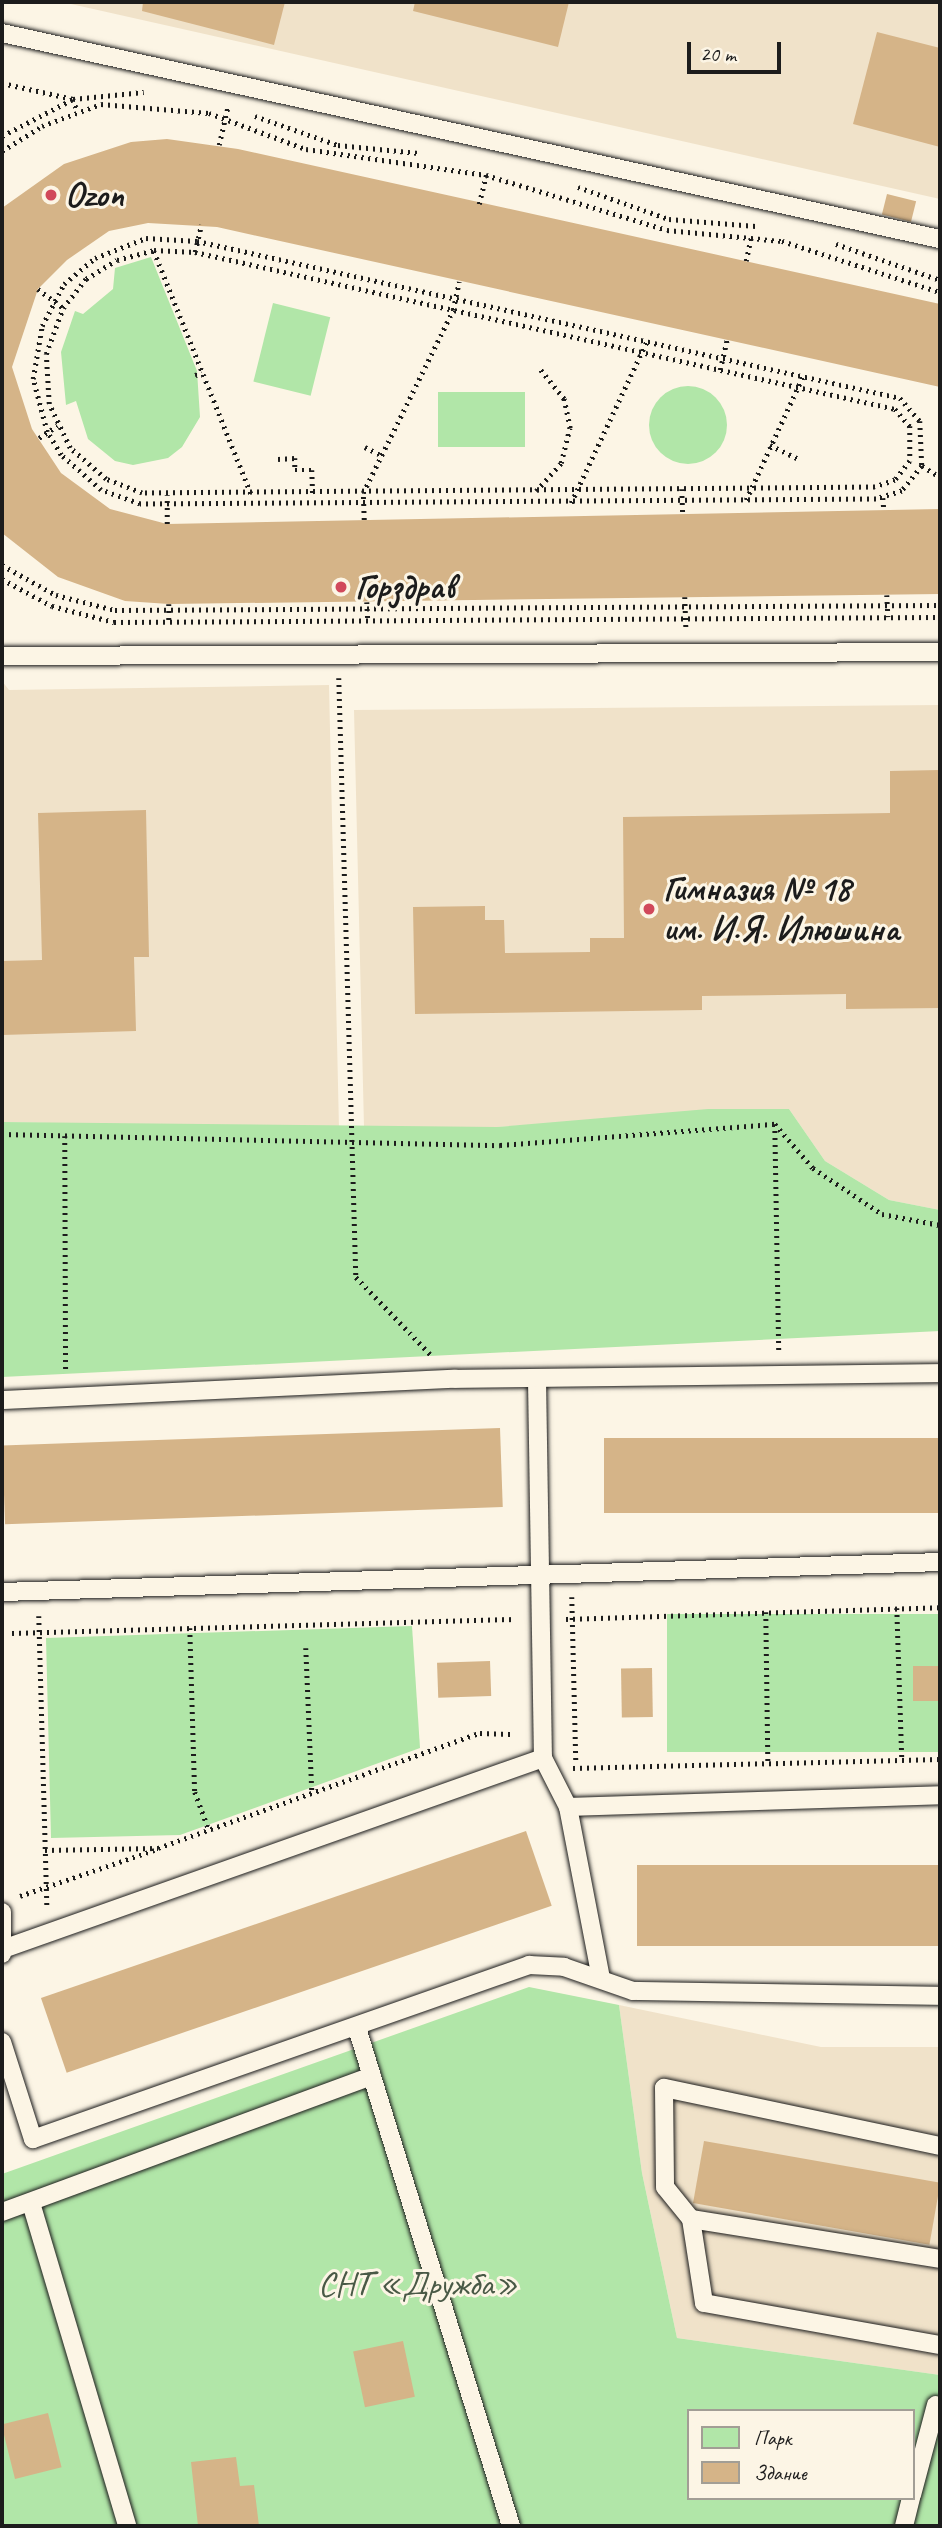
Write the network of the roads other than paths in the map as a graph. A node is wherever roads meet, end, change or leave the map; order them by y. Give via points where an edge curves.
1 (2, 33) edge
2 (940, 239) edge
3 (940, 652) edge
4 (2, 656) edge
5 (940, 1373) edge
6 (537, 1379) junction
7 (2, 1401) edge
8 (940, 1562) edge
9 (540, 1574) junction
10 (2, 1592) edge
11 (545, 1763) junction
12 (940, 1795) edge
13 (572, 1807) junction
14 (7, 1905) edge
15 (2, 1952) edge
16 (601, 1978) junction
17 (940, 1996) edge
18 (357, 2028) junction
19 (2, 2042) edge
20 (372, 2076) junction
21 (940, 2146) edge
22 (31, 2203) junction
23 (2, 2212) edge
24 (691, 2219) junction
25 (940, 2259) edge
26 (940, 2345) edge
27 (936, 2405) dead end
28 (914, 2489) edge
29 (911, 2500) edge
30 (127, 2526) edge
31 (511, 2526) edge
32 (904, 2526) edge

1 - 2 lane
3 - 4 lane
5 - 6 lane
6 - 7 lane
6 - 9 lane
8 - 9 lane
9 - 10 lane
9 - 11 lane
11 - 13 lane
11 - 15 lane
12 - 13 lane
13 - 16 lane
14 - 15 lane
16 - 17 lane via 632,1991
16 - 18 lane via 529,1965
18 - 19 lane via 33,2138
18 - 20 lane
20 - 22 lane
20 - 31 lane
21 - 24 lane via 664,2088 665,2187
22 - 23 lane
22 - 30 lane
24 - 25 lane
24 - 26 lane via 705,2303
27 - 28 lane
29 - 32 lane

